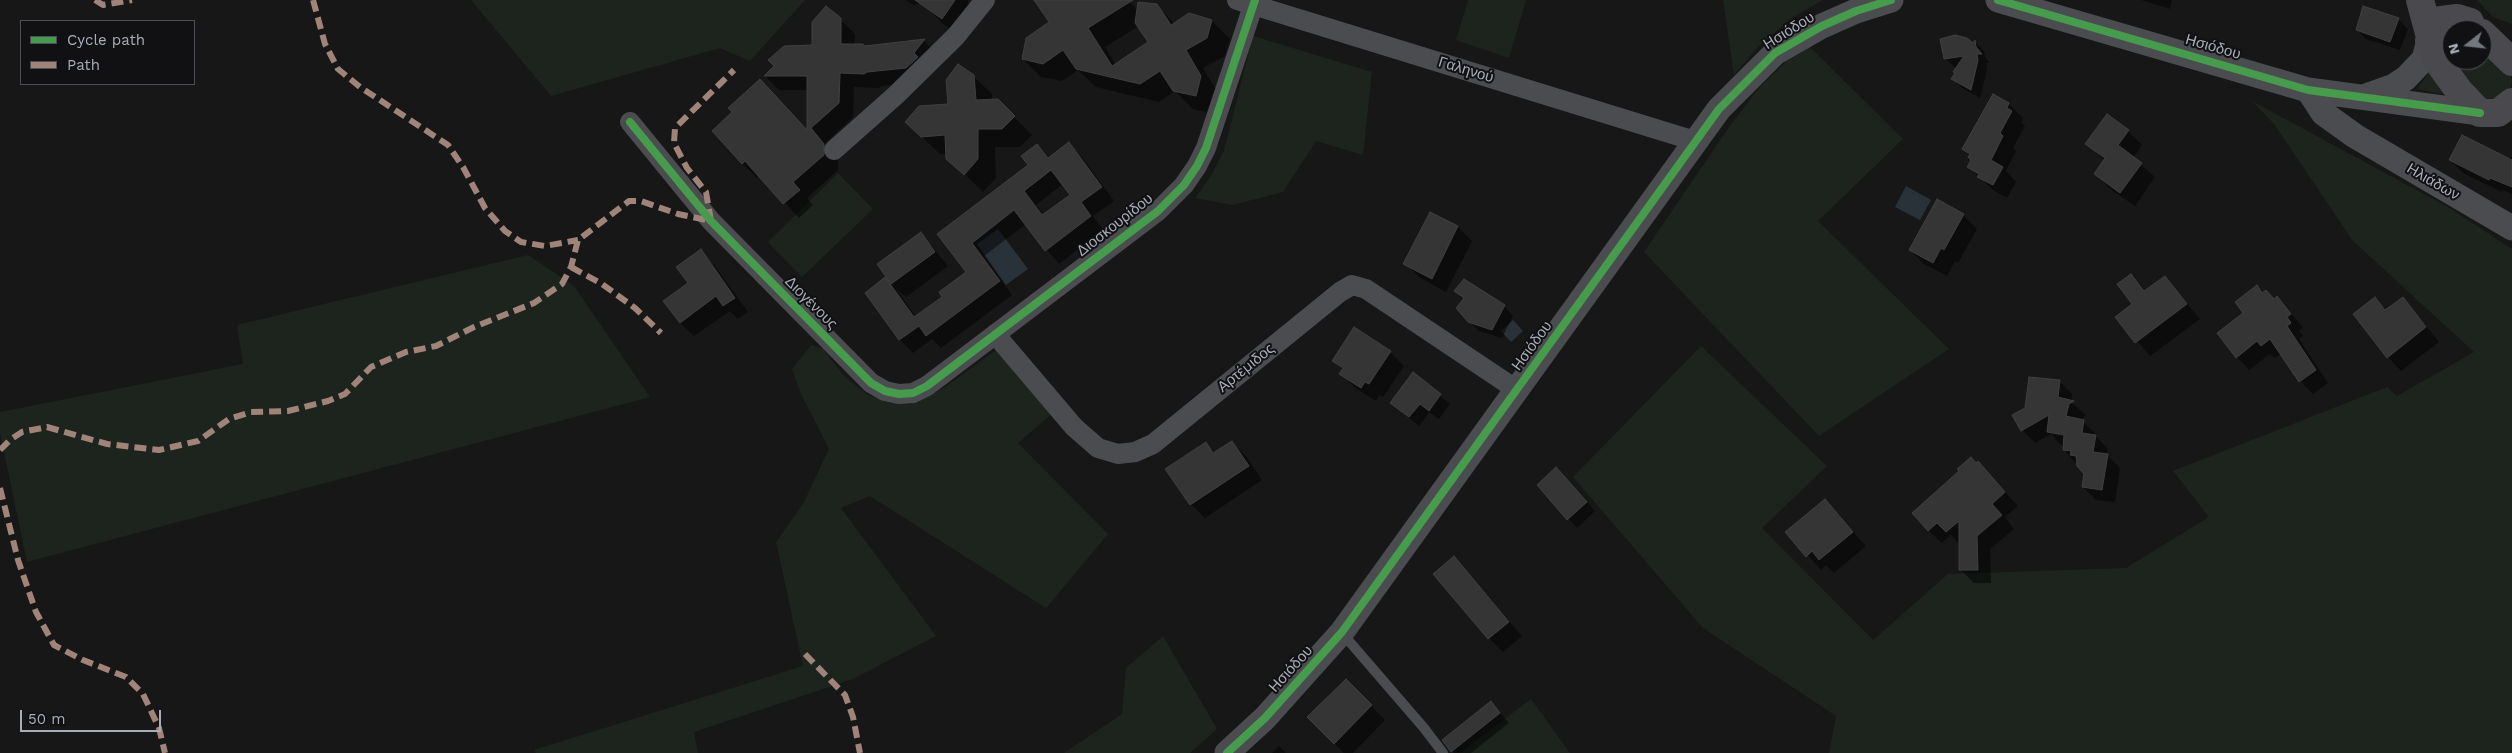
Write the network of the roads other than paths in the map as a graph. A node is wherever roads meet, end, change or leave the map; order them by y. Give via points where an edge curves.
1 (985, 0) edge
2 (1891, 0) edge
3 (1998, 0) edge
4 (2420, 0) edge
5 (2445, 0) edge
6 (1248, 2) edge
7 (2457, 20) edge
8 (2468, 20) edge
9 (2429, 41) junction
10 (2492, 43) edge
11 (2512, 62) edge
12 (2308, 90) junction
13 (2352, 95) junction
14 (2512, 102) edge
15 (2480, 114) junction
16 (2512, 118) edge
17 (630, 122) dead end
18 (2355, 136) junction
19 (1694, 141) junction
20 (834, 150) dead end
21 (2512, 228) edge
22 (995, 334) junction
23 (1517, 390) junction
24 (899, 394) joint
25 (1342, 632) junction
26 (1440, 751) edge
27 (1227, 753) edge

1 - 20 street via 956,36 896,96
2 - 19 street, Ησιόδου via 1822,26 1775,53 1720,109
3 - 12 street, Ησιόδου
4 - 9 main road
5 - 8 main road
6 - 19 street, Γαληνού
6 - 22 street, Διοσκουρίδου via 1206,148 1184,185 1158,211
7 - 9 main road via 2450,17 2441,20
9 - 13 street via 2424,59 2406,78 2394,86
9 - 15 main road via 2440,67
10 - 11 main road
12 - 13 street, Ησιόδου
12 - 18 street, Ηλιάδων via 2323,113
13 - 15 street, Ησιόδου
13 - 18 street, Ηλιάδων via 2337,112
14 - 15 main road via 2498,114
15 - 16 main road
17 - 24 street, Διογένους via 711,222 871,383
18 - 21 street, Ηλιάδων
19 - 23 street, Ησιόδου
22 - 23 street, Αρτέμιδος via 1074,427 1098,448 1118,454 1135,452 1153,444 1352,285 1366,288
22 - 24 street, Διοσκουρίδου via 927,386
23 - 25 street, Ησιόδου
25 - 26 lane
25 - 27 street, Ησιόδου via 1265,718

